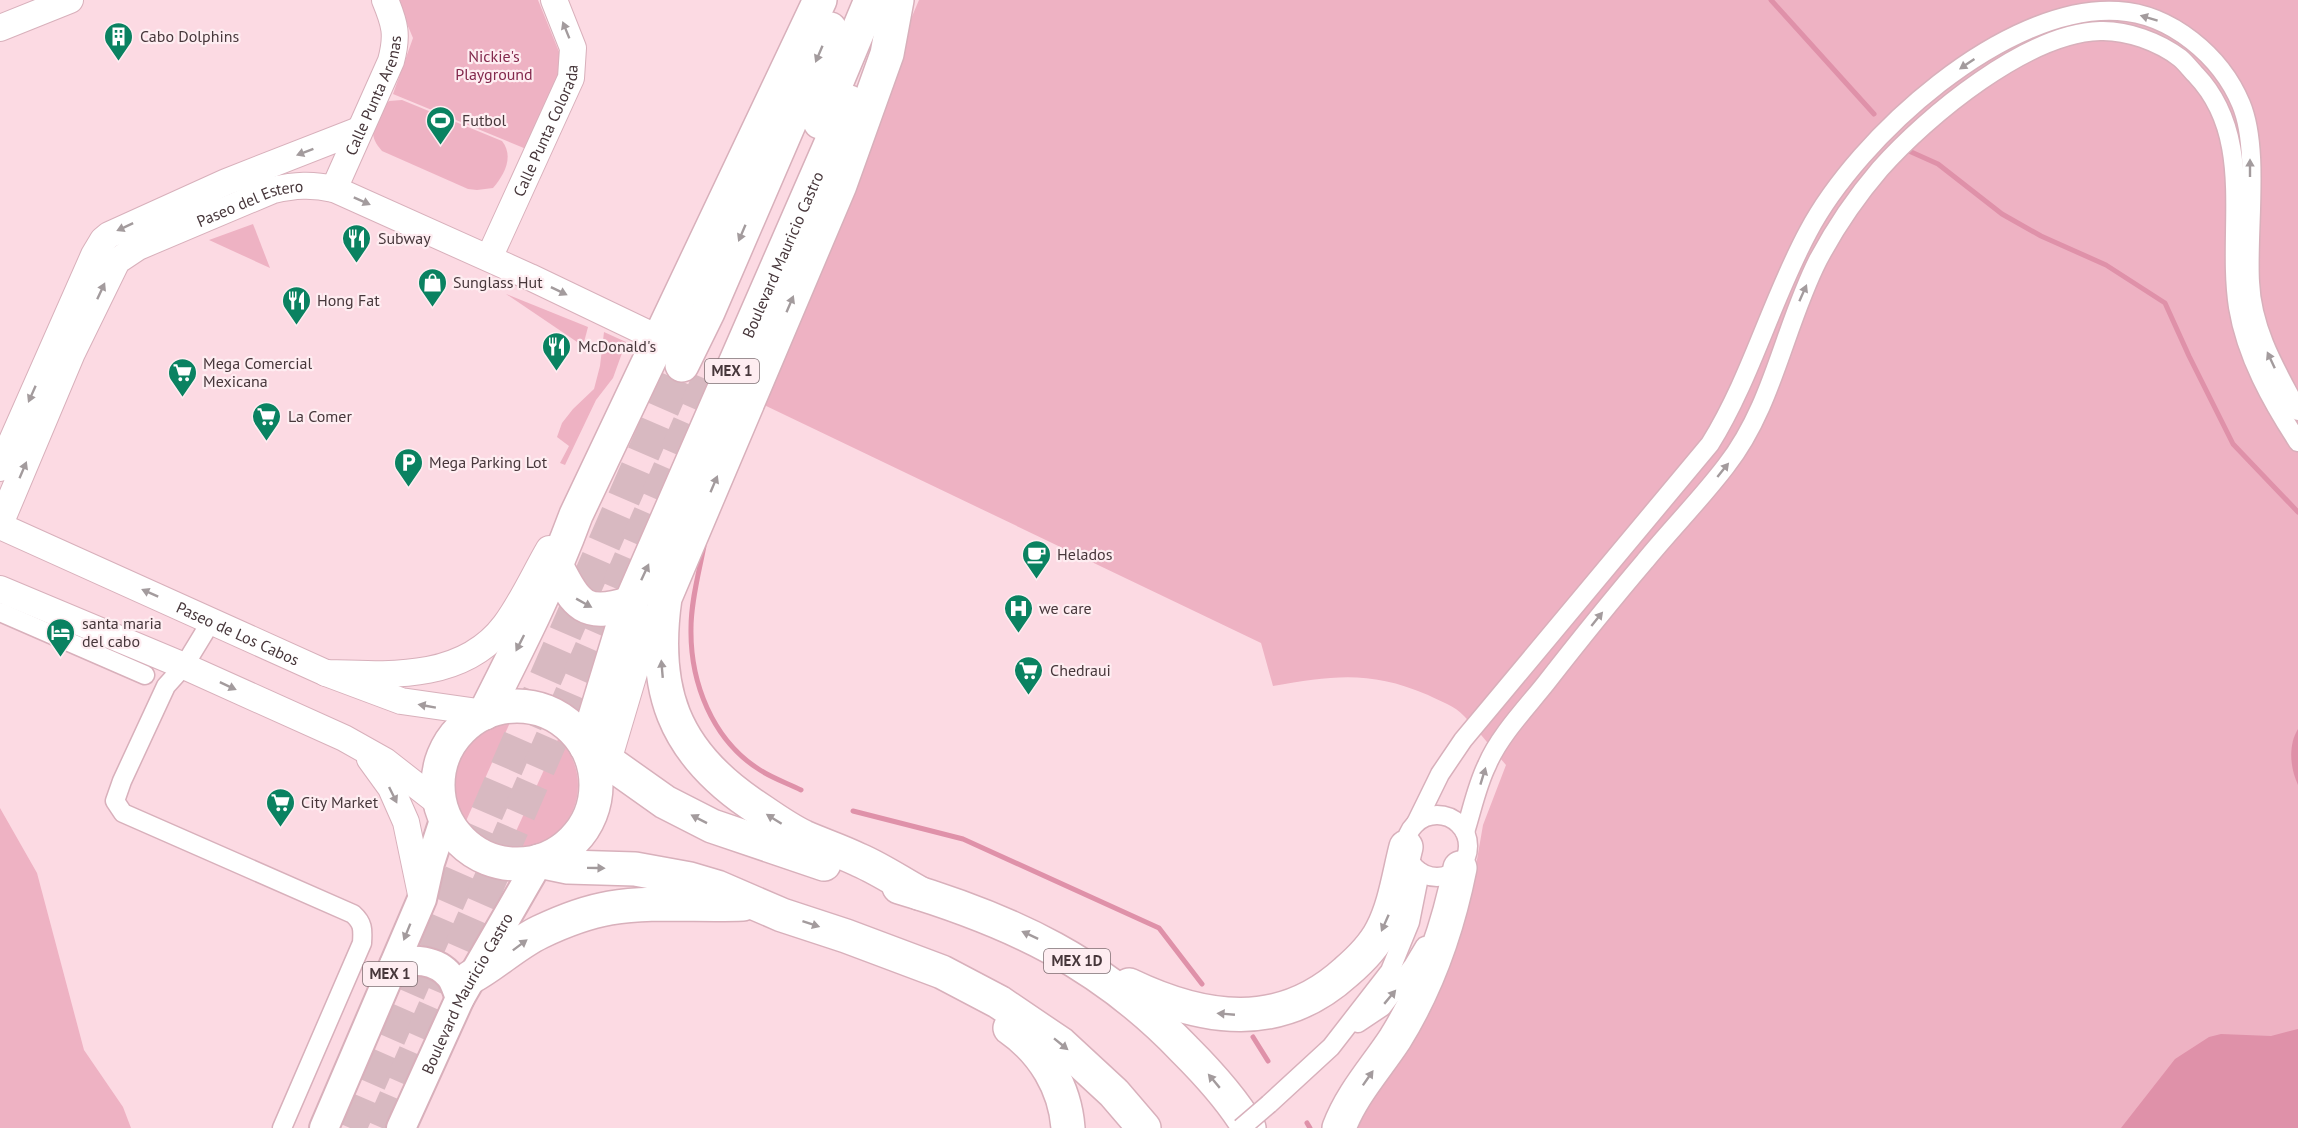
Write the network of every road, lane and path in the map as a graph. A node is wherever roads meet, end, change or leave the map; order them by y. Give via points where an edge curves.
1 (385, 0) edge
2 (554, 0) edge
3 (805, 0) edge
4 (813, 0) edge
5 (820, 0) edge
6 (842, 0) edge
7 (871, 0) edge
8 (892, 0) edge
9 (897, 0) edge
10 (63, 1) edge
11 (2125, 11) junction
12 (0, 28) edge
13 (2118, 31) junction
14 (778, 54) junction
15 (2246, 122) junction
16 (2228, 127) junction
17 (359, 130) junction
18 (234, 179) junction
19 (334, 189) junction
20 (244, 202) junction
21 (489, 258) junction
22 (649, 334) junction
23 (63, 349) junction
24 (2298, 411) edge
25 (2296, 437) edge
26 (0, 468) edge
27 (0, 525) edge
28 (556, 565) junction
29 (0, 589) edge
30 (665, 598) junction
31 (631, 603) junction
32 (0, 612) edge
33 (212, 621) junction
34 (1539, 651) junction
35 (184, 666) junction
36 (1559, 667) junction
37 (326, 673) junction
38 (145, 675) dead end
39 (485, 713) junction
40 (361, 747) junction
41 (597, 754) junction
42 (443, 811) junction
43 (1465, 832) junction
44 (1414, 847) junction
45 (538, 861) junction
46 (1453, 872) junction
47 (919, 893) junction
48 (422, 899) junction
49 (757, 903) junction
50 (892, 952) junction
51 (1074, 959) junction
52 (394, 966) junction
53 (465, 988) junction
54 (1344, 1033) junction
55 (1259, 1116) edge
56 (282, 1128) edge
57 (324, 1128) edge
58 (401, 1128) edge
59 (1068, 1128) edge
60 (1144, 1128) edge
61 (1241, 1128) edge
62 (1339, 1128) edge

1 - 17 street, Calle Punta Arenas via 396,39 391,60
21 -> 2 street, Calle Punta Colorada via 571,78 573,48
3 - 14 street
4 - 14 highway
5 - 28 highway via 581,504
6 -> 7 highway, Boulevard Mauricio Castro via 708,312 695,372
31 -> 8 highway, Boulevard Mauricio Castro / MEX 1
30 -> 9 highway via 840,185 887,54
10 - 12 street
11 - 13 street
15 -> 11 street via 2242,105 2204,51 2172,27
11 -> 34 street via 2097,10 2061,17 2001,43 1941,82 1892,123 1860,158 1809,228 1742,386 1710,444
13 - 16 street via 2148,41 2181,59 2208,87
36 -> 13 street via 1726,466 1744,439 1772,380 1819,258 1847,211 1879,170 1927,123 1984,78 2017,58 2077,34
14 - 22 street
15 - 16 street
24 -> 15 street via 2261,338 2250,284 2250,140
16 - 25 street via 2234,154 2238,310 2255,365
17 -> 18 street, Paseo del Estero
17 - 19 street, Calle Punta Arenas
18 - 20 street
18 -> 23 street, Paseo del Estero via 103,240 94,255
19 - 20 street, Paseo del Estero via 297,185
19 -> 21 street, Paseo del Estero
23 -> 20 street, Paseo del Estero via 117,261 138,247
21 -> 22 street, Paseo del Estero
22 - 37 street via 564,523 506,624 493,639 476,653 446,666 398,674
23 -> 26 street, Paseo del Estero
27 -> 23 street, Paseo del Estero
33 -> 27 street, Paseo de Los Cabos
28 -> 31 highway via 574,598 585,606 601,610
28 -> 39 highway
29 - 35 street
30 - 41 street
47 -> 30 highway via 861,860 803,836 713,774 676,721 664,684 661,634
31 - 41 highway, Boulevard Mauricio Castro / MEX 1 via 608,670
32 - 38 street
33 - 35 street
33 - 37 street, Paseo de Los Cabos
34 - 36 street
34 - 44 street via 1463,740 1440,774
35 -> 40 street
35 - 56 street via 166,686 122,781 115,801 120,809 353,914 363,929 362,943
43 -> 36 street via 1487,764
39 -> 37 street, Paseo de Los Cabos via 401,701
39 - 41 highway via 510,707 539,710 566,724
39 - 42 highway via 462,728 446,751 438,776
40 - 42 street via 385,761
40 -> 48 street via 390,788 406,822
41 - 45 highway via 591,759 595,799 591,812 566,847
47 -> 41 highway, MEX 1D via 712,826 665,802
42 - 45 highway via 461,840 483,856 510,864
42 - 48 main road, MEX 1
43 - 44 street via 1452,819 1433,815
43 - 46 street via 1469,851
44 - 46 street via 1432,878
44 -> 51 highway via 1380,933 1355,965 1305,1001 1250,1015 1206,1012 1161,1000
44 - 54 street via 1410,922 1390,971
45 -> 49 highway via 658,873 717,887
45 - 53 main road, Boulevard Mauricio Castro
54 -> 46 street via 1382,1006 1413,966 1437,919
62 -> 46 highway via 1423,986 1445,930
51 -> 47 highway, MEX 1D via 995,919
48 -> 52 main road, MEX 1
49 -> 50 highway
53 -> 49 highway via 532,936 609,909
50 - 59 highway via 1016,1032 1056,1081
50 -> 60 highway via 974,987 1023,1016 1078,1059
55 -> 51 highway, MEX 1D via 1230,1100 1166,1030 1130,998
52 - 53 main road via 410,960 427,962
52 - 57 main road, MEX 1
53 - 58 main road, Boulevard Mauricio Castro
54 - 55 street
55 - 61 street, bridge

